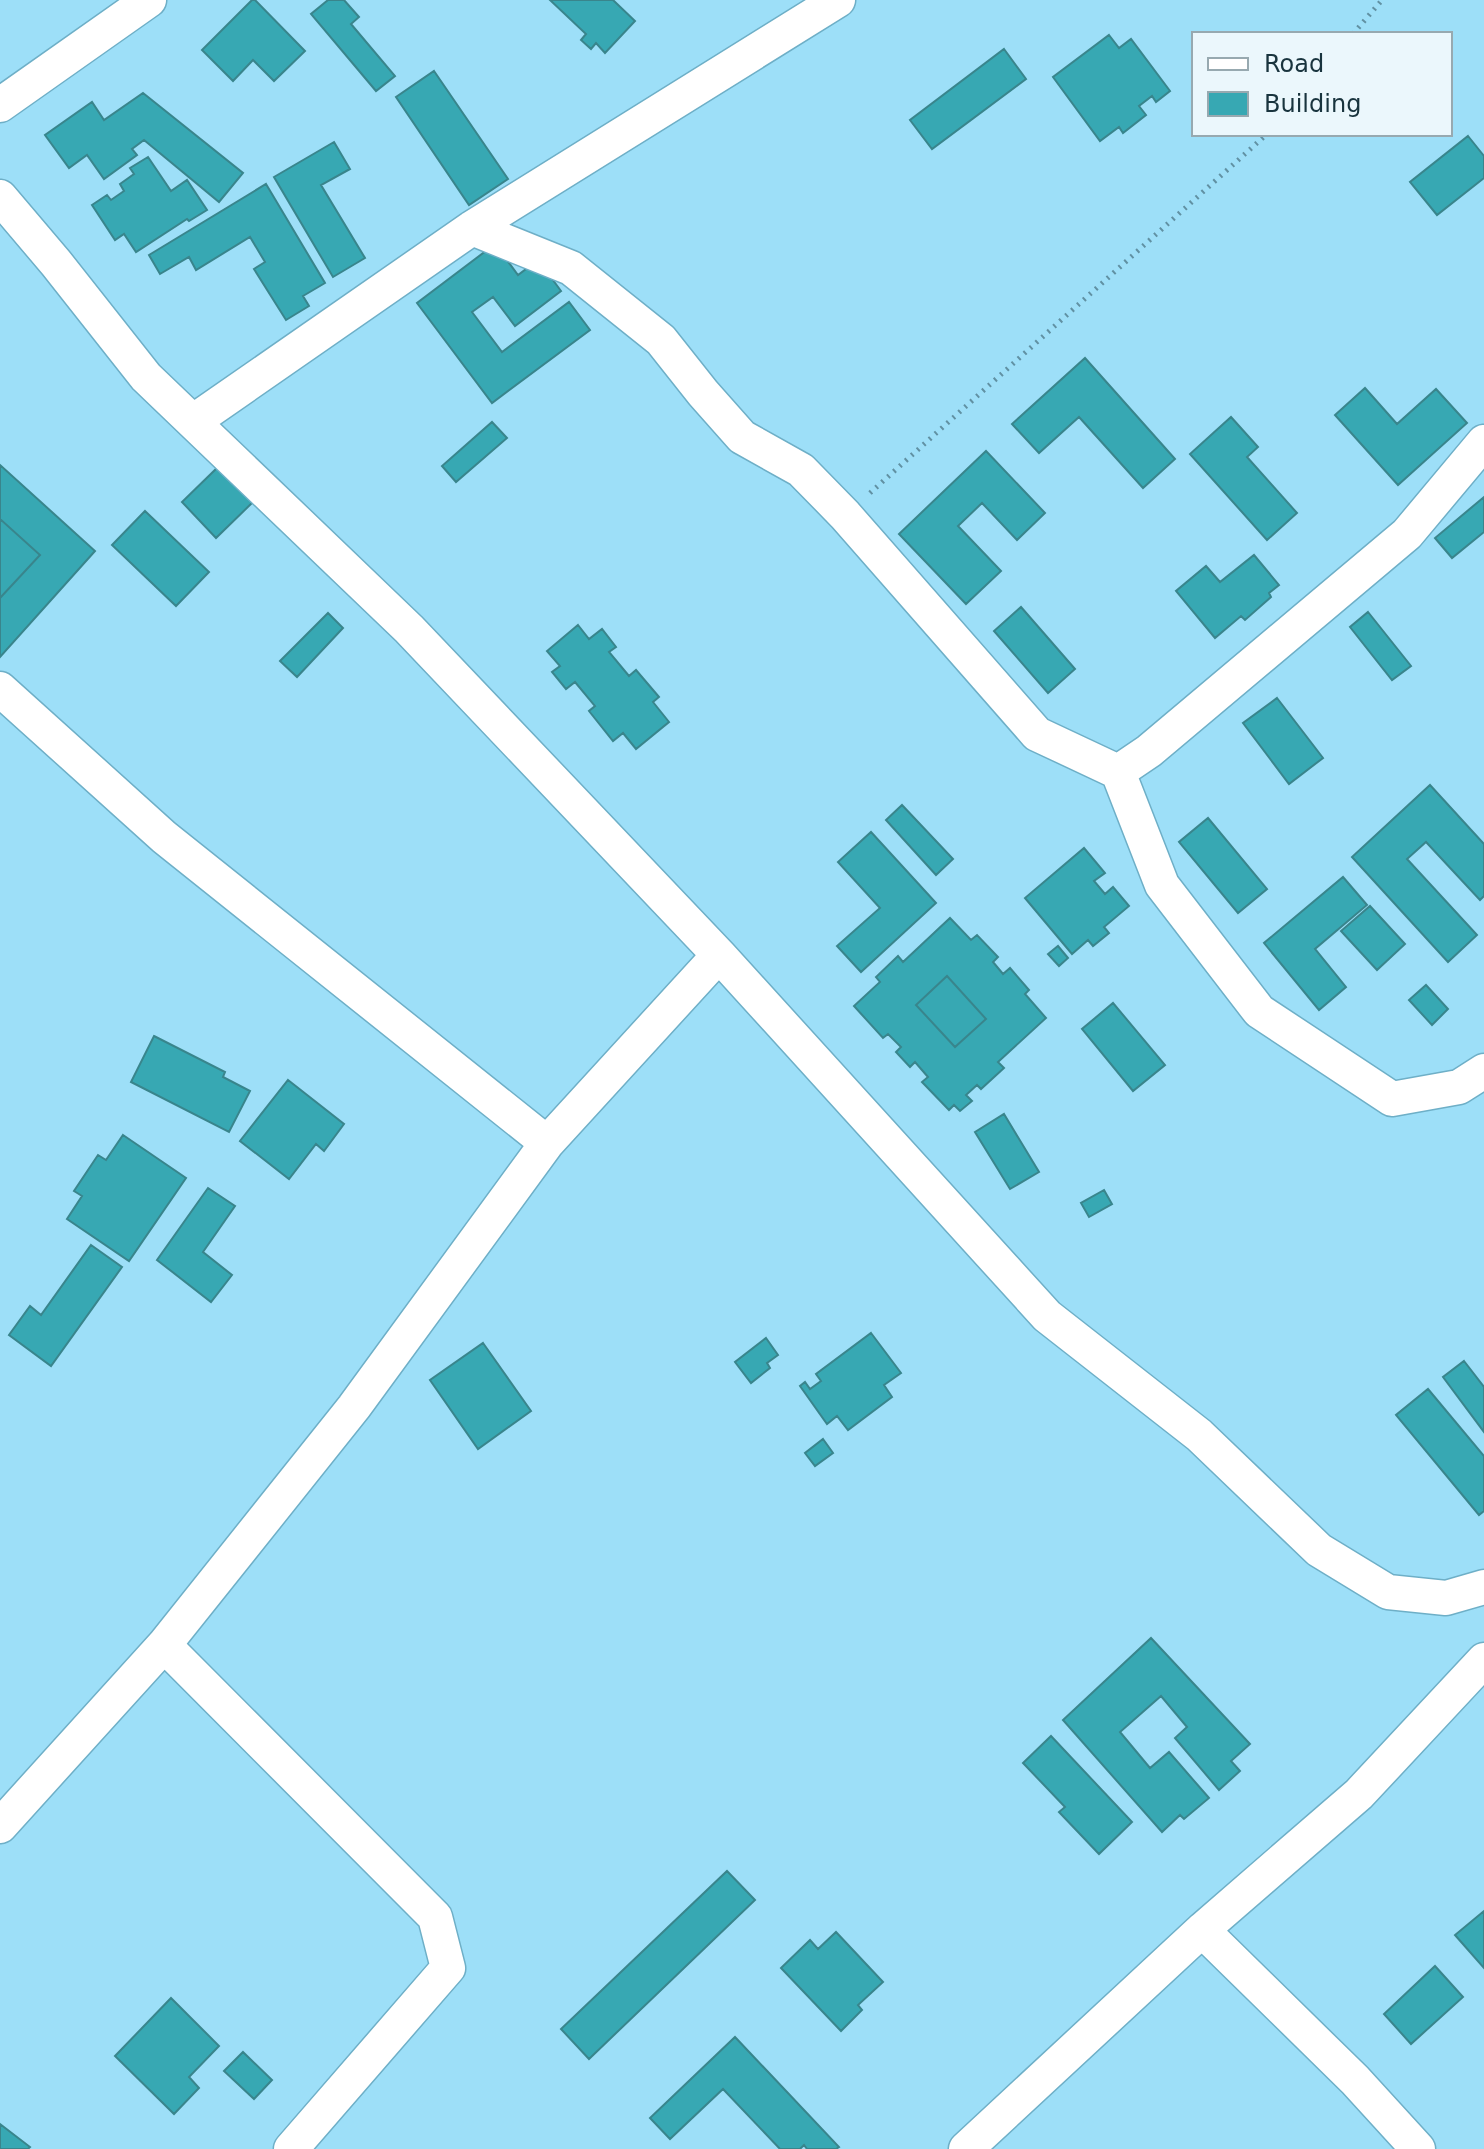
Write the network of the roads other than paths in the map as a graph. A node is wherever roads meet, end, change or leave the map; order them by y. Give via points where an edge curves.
1 (149, 0) edge
2 (838, 0) edge
3 (0, 105) edge
4 (0, 197) edge
5 (472, 228) junction
6 (194, 421) junction
7 (1484, 442) edge
8 (0, 689) edge
9 (1118, 772) junction
10 (719, 955) junction
11 (1484, 1071) edge
12 (547, 1143) junction
13 (1484, 1587) edge
14 (164, 1645) junction
15 (1484, 1660) edge
16 (0, 1826) edge
17 (1202, 1930) junction
18 (291, 2149) edge
19 (966, 2149) edge
20 (1418, 2149) edge

1 - 3 street
2 - 5 street
4 - 6 street via 146,377
5 - 6 street
5 - 9 street via 571,268 661,340 742,437 801,470 845,515 1037,734
6 - 10 street via 409,629
7 - 9 street via 1407,534
8 - 12 street via 164,837
9 - 11 street via 1162,885 1259,1011 1392,1099 1459,1087
10 - 12 street
10 - 13 street via 1047,1316 1199,1435 1319,1550 1388,1592 1446,1598
12 - 14 street via 354,1407
14 - 16 street
14 - 18 street via 435,1917 448,1968
15 - 17 street via 1359,1794
17 - 19 street
17 - 20 street

